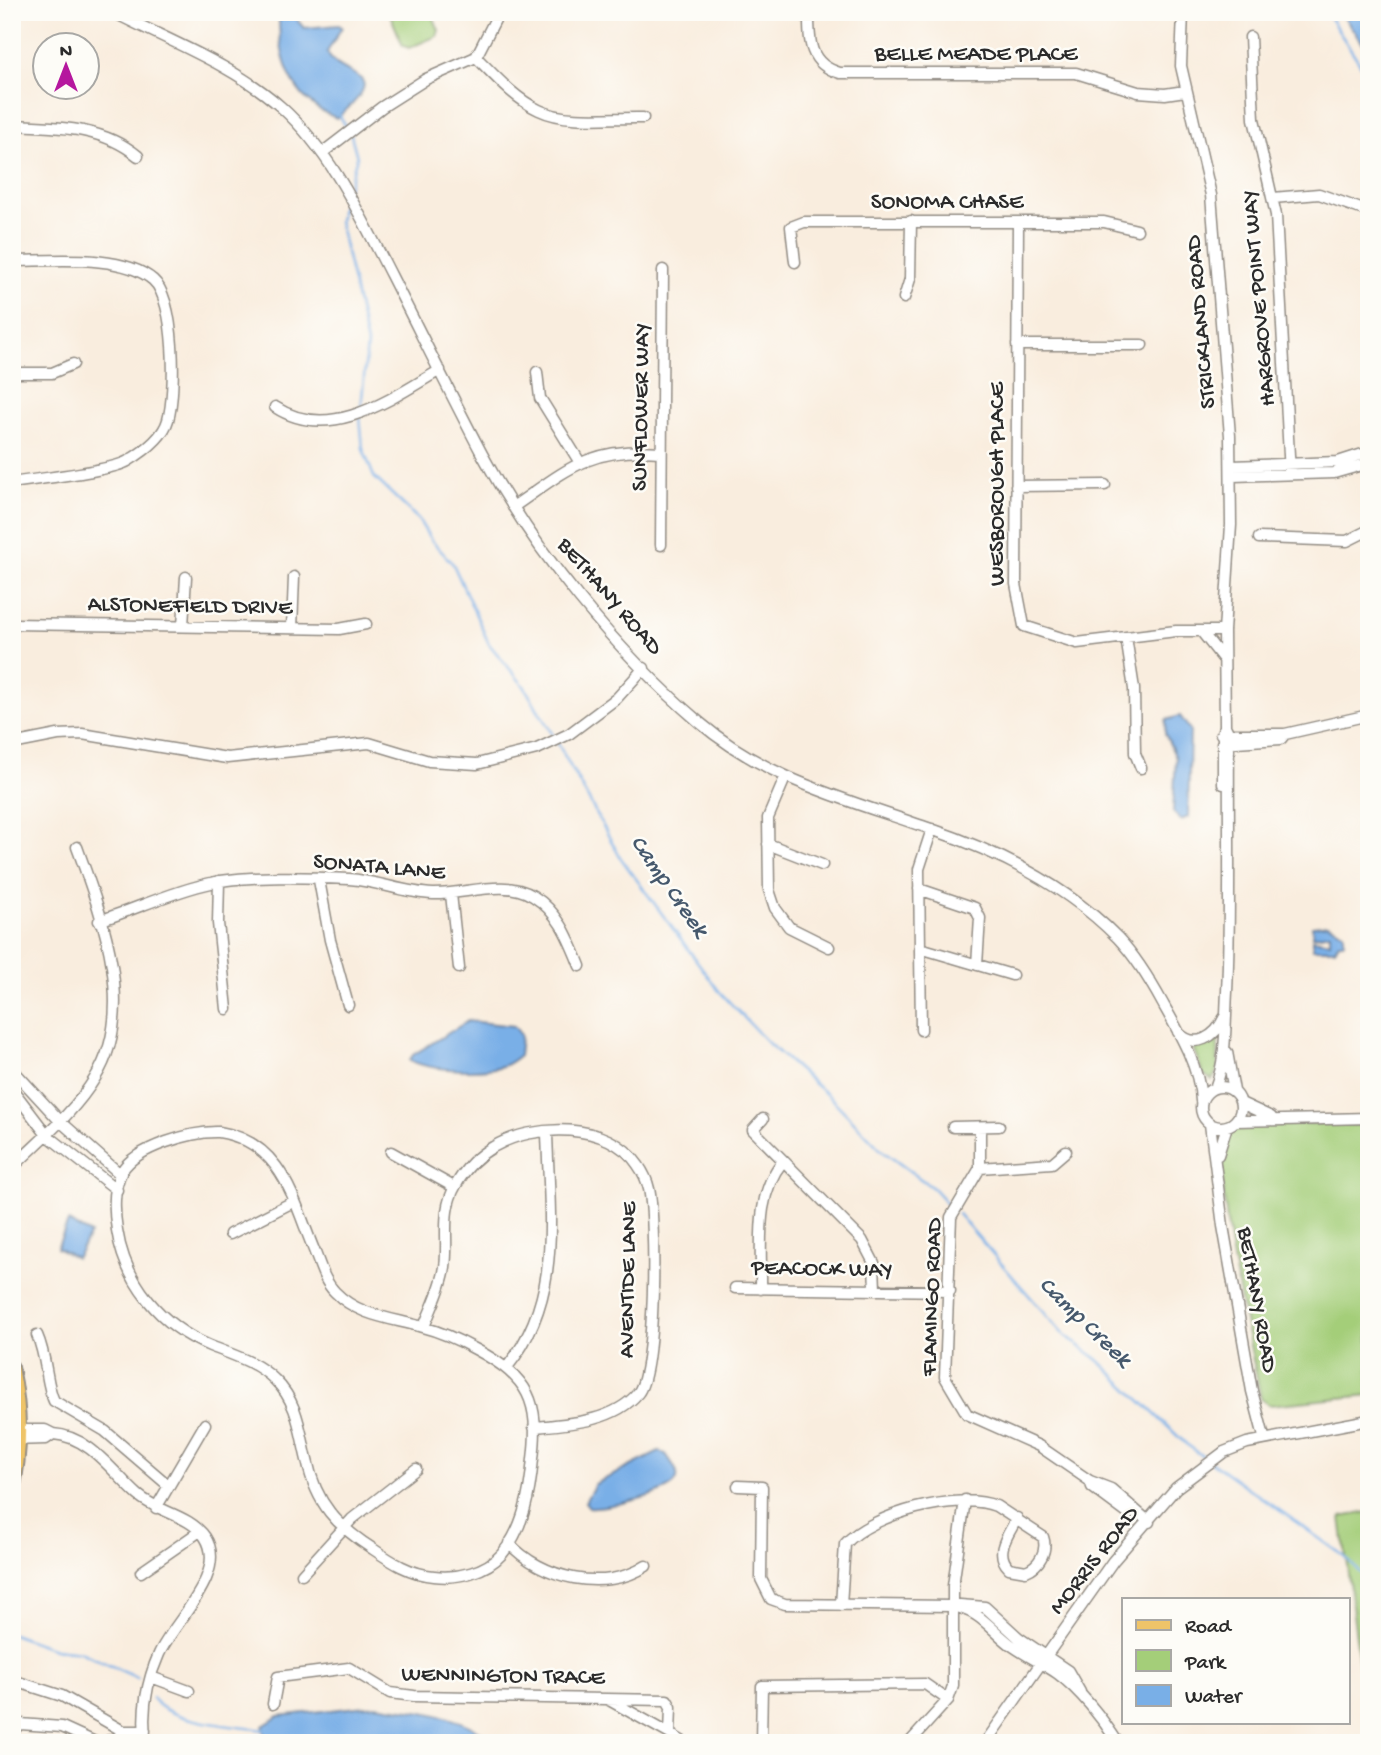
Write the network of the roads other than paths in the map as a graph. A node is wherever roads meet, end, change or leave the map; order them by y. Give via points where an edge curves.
1 (113, 12) edge
2 (499, 12) edge
3 (809, 12) edge
4 (1183, 12) edge
5 (1250, 37) dead end
6 (476, 57) junction
7 (1185, 91) junction
8 (643, 118) dead end
9 (12, 125) edge
10 (322, 153) junction
11 (138, 156) dead end
12 (1273, 198) junction
13 (1369, 212) edge
14 (911, 221) junction
15 (1018, 222) junction
16 (1137, 230) dead end
17 (12, 261) edge
18 (795, 262) dead end
19 (663, 270) dead end
20 (904, 298) dead end
21 (1017, 345) junction
22 (1142, 345) dead end
23 (73, 364) dead end
24 (440, 370) junction
25 (537, 372) dead end
26 (12, 373) edge
27 (275, 407) dead end
28 (660, 452) junction
29 (1369, 452) edge
30 (579, 461) junction
31 (1369, 463) edge
32 (1290, 469) junction
33 (1232, 471) junction
34 (12, 483) edge
35 (1016, 485) junction
36 (1105, 485) dead end
37 (513, 508) junction
38 (1369, 530) edge
39 (1259, 538) dead end
40 (661, 545) dead end
41 (186, 577) dead end
42 (294, 577) dead end
43 (12, 624) edge
44 (366, 624) dead end
45 (183, 626) junction
46 (292, 628) junction
47 (1201, 631) junction
48 (1224, 631) junction
49 (1126, 637) junction
50 (1225, 662) junction
51 (644, 667) junction
52 (1225, 705) junction
53 (1369, 715) edge
54 (1256, 733) junction
55 (1285, 734) junction
56 (1225, 736) junction
57 (1248, 743) junction
58 (12, 744) edge
59 (1229, 767) junction
60 (1141, 768) dead end
61 (785, 778) junction
62 (932, 829) junction
63 (768, 844) junction
64 (77, 847) dead end
65 (1228, 851) junction
66 (822, 864) dead end
67 (319, 880) junction
68 (219, 881) junction
69 (919, 890) junction
70 (451, 894) junction
71 (99, 921) junction
72 (829, 947) dead end
73 (920, 948) junction
74 (977, 965) junction
75 (580, 966) dead end
76 (459, 968) dead end
77 (1012, 975) dead end
78 (348, 1004) dead end
79 (227, 1009) dead end
80 (1226, 1015) junction
81 (921, 1030) dead end
82 (1177, 1031) junction
83 (1225, 1041) junction
84 (12, 1069) edge
85 (1197, 1076) junction
86 (1213, 1088) junction
87 (12, 1089) edge
88 (1234, 1091) junction
89 (1202, 1101) junction
90 (1241, 1103) junction
91 (1369, 1118) edge
92 (763, 1119) dead end
93 (1282, 1119) junction
94 (60, 1121) junction
95 (1231, 1123) junction
96 (1210, 1124) junction
97 (999, 1126) dead end
98 (953, 1127) dead end
99 (980, 1127) junction
100 (547, 1132) junction
101 (47, 1135) junction
102 (1066, 1151) dead end
103 (391, 1152) dead end
104 (783, 1161) junction
105 (12, 1168) edge
106 (980, 1168) junction
107 (1216, 1169) junction
108 (120, 1174) junction
109 (454, 1188) junction
110 (117, 1190) junction
111 (293, 1202) junction
112 (230, 1234) dead end
113 (735, 1289) dead end
114 (761, 1289) junction
115 (875, 1290) junction
116 (950, 1291) junction
117 (425, 1327) junction
118 (37, 1335) dead end
119 (508, 1366) junction
120 (12, 1367) edge
121 (1369, 1420) edge
122 (205, 1424) dead end
123 (534, 1427) junction
124 (16, 1435) edge
125 (1264, 1437) junction
126 (416, 1469) dead end
127 (168, 1485) junction
128 (737, 1486) dead end
129 (12, 1494) edge
130 (965, 1500) junction
131 (156, 1507) junction
132 (1017, 1518) junction
133 (1149, 1522) junction
134 (341, 1529) junction
135 (200, 1531) junction
136 (509, 1543) junction
137 (646, 1566) dead end
138 (141, 1572) dead end
139 (302, 1574) dead end
140 (841, 1605) junction
141 (952, 1606) junction
142 (1045, 1660) junction
143 (150, 1677) junction
144 (12, 1680) edge
145 (189, 1691) dead end
146 (608, 1699) junction
147 (649, 1699) junction
148 (948, 1700) junction
149 (273, 1704) dead end
150 (648, 1721) junction
151 (12, 1731) edge
152 (123, 1731) junction
153 (145, 1731) junction
154 (670, 1734) junction
155 (99, 1743) edge
156 (146, 1743) edge
157 (685, 1743) edge
158 (761, 1743) edge
159 (909, 1743) edge
160 (985, 1743) edge
161 (1118, 1743) edge

1 - 10 street, BETHANY ROAD via 260,90
2 - 6 street
3 - 7 street, BELLE MEADE PLACE via 811,50 822,65 840,73 1076,74 1138,92
4 - 7 street, STRICKLAND ROAD via 1180,51
5 - 12 street, HARGROVE POINT WAY via 1252,98
6 - 8 street via 515,96 541,111 576,117
6 - 10 street via 426,79
7 - 33 street, STRICKLAND ROAD via 1211,195
9 - 11 street via 96,132 121,142
10 - 24 street, BETHANY ROAD via 362,217
12 - 13 street via 1319,194
12 - 32 street, HARGROVE POINT WAY
14 - 15 street, SONOMA CHASE
14 - 18 street, SONOMA CHASE via 804,222 791,227
14 - 20 street via 910,279
15 - 16 street, SONOMA CHASE via 1112,223
15 - 21 street, WESBOROUGH PLACE
17 - 34 street via 122,264 154,280 170,315 172,342 167,422 149,447 124,464
19 - 28 street, SUNFLOWER WAY
21 - 22 street
21 - 35 street, WESBOROUGH PLACE
23 - 26 street via 52,373
24 - 27 street via 351,417 320,422 293,419
24 - 37 street, BETHANY ROAD
25 - 30 street via 545,408
28 - 30 street via 618,451
28 - 40 street, SUNFLOWER WAY
29 - 32 street
30 - 37 street
31 - 32 street via 1340,472
32 - 33 street
33 - 48 street, STRICKLAND ROAD
35 - 36 street
35 - 49 street, WESBOROUGH PLACE via 1016,584 1024,626 1069,642
37 - 51 street, BETHANY ROAD via 563,579
38 - 39 street via 1350,541
41 - 45 street
42 - 46 street
43 - 45 street, ALSTONEFIELD DRIVE
44 - 46 street, ALSTONEFIELD DRIVE via 339,629
45 - 46 street, ALSTONEFIELD DRIVE
47 - 48 street, WESBOROUGH PLACE
47 - 49 street, WESBOROUGH PLACE
47 - 50 street
48 - 50 street, STRICKLAND ROAD
49 - 60 street via 1134,689 1135,753
50 - 52 street, STRICKLAND ROAD
51 - 58 street via 617,698 569,734 537,749 477,764 429,761 369,743 227,758 82,734
51 - 61 street, BETHANY ROAD via 698,721 745,756
52 - 54 street via 1234,727
52 - 56 street, STRICKLAND ROAD
53 - 55 street
54 - 55 street
54 - 56 street
55 - 57 street via 1281,739
56 - 57 street
56 - 59 street
56 - 65 street
57 - 59 street via 1237,749
59 - 65 street
61 - 62 street, BETHANY ROAD
61 - 63 street via 768,818
62 - 69 street via 919,869
62 - 82 street, BETHANY ROAD via 1005,858 1062,892 1119,939
63 - 66 street
63 - 72 street via 769,890 775,908 789,927
64 - 71 street
65 - 80 street
67 - 68 street, SONATA LANE
67 - 70 street, SONATA LANE via 351,879 397,891
67 - 78 street
68 - 71 street, SONATA LANE
68 - 79 street via 218,923
69 - 73 street
69 - 74 street via 975,908 980,918
70 - 75 street, SONATA LANE via 507,888 532,895 566,931
70 - 76 street
71 - 94 street via 115,987 113,1034 95,1079
73 - 74 street
73 - 81 street
74 - 77 street
80 - 82 street via 1214,1034 1204,1039 1189,1040
80 - 83 street
82 - 85 street, BETHANY ROAD
83 - 86 street via 1220,1075
83 - 88 street
84 - 94 street
85 - 86 street, BETHANY ROAD
85 - 89 street, BETHANY ROAD
86 - 88 street
86 - 89 street
87 - 101 street
88 - 90 street
89 - 96 street via 1201,1112
90 - 93 street
90 - 95 street
91 - 93 street
92 - 104 street via 753,1130
93 - 95 street
94 - 101 street
94 - 108 street
95 - 96 street
95 - 107 street, BETHANY ROAD via 1220,1140
96 - 107 street, BETHANY ROAD
97 - 99 street
98 - 99 street
99 - 106 street
100 - 109 street, AVENTIDE LANE via 514,1137 492,1147
100 - 119 street via 546,1287 531,1332
100 - 123 street, AVENTIDE LANE via 584,1133 607,1140 632,1156 645,1176 652,1208 650,1348 643,1383 622,1407 577,1422
101 - 105 street
101 - 110 street
102 - 106 street via 1052,1163
103 - 109 street
104 - 114 street via 769,1180 763,1199
104 - 115 street via 862,1240 874,1263
106 - 116 street, FLAMINGO ROAD via 951,1217
107 - 125 street, BETHANY ROAD via 1252,1391
108 - 110 street
108 - 111 street via 127,1164 172,1139 219,1132 247,1139 267,1152
109 - 117 street, AVENTIDE LANE via 444,1222 443,1278
110 - 134 street via 120,1244 138,1289 181,1330 247,1361 276,1381 296,1413 315,1485
111 - 112 street
111 - 117 street via 335,1292 361,1310
113 - 114 street, PEACOCK WAY
114 - 115 street, PEACOCK WAY
115 - 116 street, PEACOCK WAY
116 - 133 street, FLAMINGO ROAD via 945,1377 960,1406 1039,1446 1090,1481 1092,1487 1116,1499 1127,1513 1135,1512
117 - 119 street
118 - 127 street via 54,1401 105,1431
119 - 123 street via 529,1395
120 - 124 main road
121 - 125 street, MORRIS ROAD
122 - 127 street
123 - 136 street via 528,1494
124 - 129 main road
124 - 131 street via 46,1439 53,1434 75,1439
125 - 133 street, MORRIS ROAD via 1224,1452 1205,1465 1176,1488
126 - 134 street
127 - 131 street
128 - 140 street via 762,1487 761,1579 768,1596 785,1604
130 - 132 street via 990,1504
130 - 140 street via 907,1511 847,1541 842,1553
130 - 141 street
131 - 135 street
132 - 132 street via 1039,1531 1045,1545 1036,1565 1022,1572 1009,1567 1002,1557 1002,1546
133 - 142 street, MORRIS ROAD via 1114,1561
134 - 136 street via 401,1567 429,1576 484,1568
134 - 139 street
135 - 138 street
135 - 143 street via 210,1547 211,1570 161,1650
136 - 137 street via 531,1563 552,1573 619,1579
140 - 141 street
141 - 142 street via 970,1603 985,1607
141 - 148 street via 955,1675
142 - 160 street, MORRIS ROAD
142 - 161 street
143 - 145 street
143 - 153 street
144 - 152 street via 62,1696
146 - 147 street, WENNINGTON TRACE
146 - 149 street, WENNINGTON TRACE via 402,1695 390,1693 349,1668 278,1677
146 - 150 street
147 - 150 street via 644,1706
147 - 154 street via 670,1703
148 - 158 street via 925,1684 762,1686
148 - 159 street
150 - 154 street
151 - 155 street via 20,1724 62,1727
152 - 153 street
152 - 155 street via 117,1738
153 - 156 street
154 - 157 street

